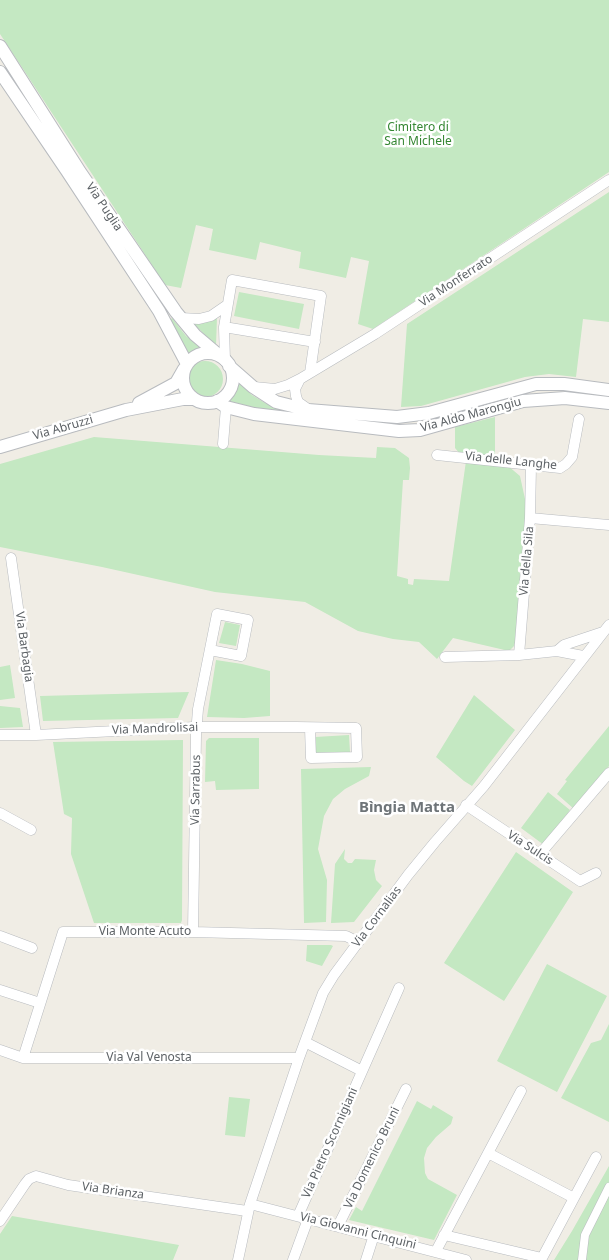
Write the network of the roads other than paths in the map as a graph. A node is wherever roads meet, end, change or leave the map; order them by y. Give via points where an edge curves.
1 (1, 51) edge
2 (0, 72) edge
3 (609, 180) edge
4 (227, 305) junction
5 (181, 318) junction
6 (224, 327) junction
7 (315, 342) junction
8 (225, 361) junction
9 (186, 366) junction
10 (310, 373) junction
11 (300, 379) junction
12 (253, 387) junction
13 (609, 390) edge
14 (194, 399) junction
15 (609, 403) edge
16 (221, 404) junction
17 (126, 410) junction
18 (308, 410) junction
19 (579, 419) dead end
20 (223, 444) dead end
21 (0, 447) edge
22 (437, 455) dead end
23 (531, 466) junction
24 (530, 518) junction
25 (609, 525) edge
26 (11, 558) dead end
27 (606, 628) edge
28 (210, 650) junction
29 (556, 651) junction
30 (519, 655) junction
31 (583, 656) junction
32 (445, 657) dead end
33 (196, 727) junction
34 (310, 728) junction
35 (0, 735) edge
36 (36, 735) junction
37 (609, 773) edge
38 (466, 805) junction
39 (0, 813) edge
40 (31, 830) dead end
41 (540, 855) junction
42 (596, 873) dead end
43 (193, 932) junction
44 (0, 936) edge
45 (358, 942) junction
46 (32, 948) dead end
47 (399, 988) dead end
48 (0, 990) edge
49 (40, 1003) junction
50 (305, 1042) junction
51 (0, 1050) edge
52 (23, 1058) junction
53 (299, 1058) junction
54 (362, 1071) junction
55 (406, 1089) dead end
56 (521, 1091) dead end
57 (488, 1153) junction
58 (596, 1157) dead end
59 (609, 1187) edge
60 (574, 1198) junction
61 (248, 1208) junction
62 (303, 1217) junction
63 (0, 1220) edge
64 (338, 1226) junction
65 (374, 1235) junction
66 (444, 1235) junction
67 (436, 1251) junction
68 (449, 1258) edge
69 (238, 1260) edge
70 (293, 1260) edge
71 (366, 1260) edge
72 (466, 1260) edge
73 (582, 1260) edge

1 - 5 street, Via Puglia
2 - 9 street, Via Puglia via 160,311
3 - 10 street, Via Monferrato via 383,329
4 - 5 street via 211,316
4 - 6 street
4 - 7 street via 232,280 320,296
5 - 8 street, Via Puglia
6 - 7 street
6 - 8 street
7 - 10 street
8 - 9 street via 211,353 192,359
8 - 12 street, Via Aldo Marongiu
8 - 16 street via 232,374 232,382
9 - 14 street via 184,386
9 - 17 street, Via Abruzzi via 176,382
10 - 11 street, Via Monferrato
11 - 12 street, Via Monferrato via 275,389
11 - 18 street via 296,396
12 - 18 street, Via Aldo Marongiu via 276,402
13 - 18 street, Via Aldo Marongiu via 536,384 413,416
14 - 16 street
14 - 17 street, Via Abruzzi
15 - 16 street, Via Aldo Marongiu via 565,398 523,401 420,430 399,431 254,414
16 - 20 street
17 - 21 street, Via Abruzzi
19 - 23 street, Via delle Langhe via 572,457 566,464 560,468
22 - 23 street, Via delle Langhe
23 - 24 street, Via della Sila
24 - 25 street
24 - 30 street, Via della Sila
26 - 36 street, Via Barbagia
27 - 29 street
27 - 31 street, Via Cornalias
28 - 28 street, Via Sarrabus via 240,656 248,620 217,614
28 - 33 street, Via Sarrabus
29 - 30 street
29 - 31 street
30 - 32 street
31 - 38 street, Via Cornalias
33 - 34 street, Via Mandrolisai
33 - 36 street, Via Mandrolisai
33 - 43 street, Via Sarrabus
34 - 34 street, Via Mandrolisai via 310,758 357,757 356,728
35 - 36 street, Via Mandrolisai
37 - 41 street
38 - 41 street, Via Sulcis
38 - 45 street, Via Cornalias
39 - 40 street
41 - 42 street, Via Sulcis via 580,881
43 - 45 street, Via Monte Acuto via 346,936
43 - 49 street, Via Monte Acuto via 63,932
44 - 46 street
45 - 50 street, Via Cornalias via 322,993
47 - 54 street, Via Pietro Scornigiani
48 - 49 street
49 - 52 street, Via Monte Acuto
50 - 53 street, Via Cornalias
50 - 54 street
51 - 52 street, Via Val Venosta
52 - 53 street, Via Val Venosta
53 - 61 street, Via Cornalias
54 - 62 street, Via Pietro Scornigiani
55 - 64 street, Via Domenico Bruni
56 - 57 street
57 - 60 street
57 - 66 street
58 - 60 street
59 - 73 street via 585,1235
60 - 66 street via 542,1258
61 - 62 street, Via Giovanni Cinquini
61 - 63 street, Via Brianza via 68,1185 36,1176 29,1179
61 - 69 street, Via Cornalias
62 - 64 street, Via Giovanni Cinquini
62 - 70 street, Via Pietro Scornigiani
64 - 65 street, Via Giovanni Cinquini
65 - 67 street, Via Giovanni Cinquini
65 - 71 street
66 - 67 street
67 - 68 street, Via Giovanni Cinquini
68 - 72 street, Via Giovanni Cinquini

